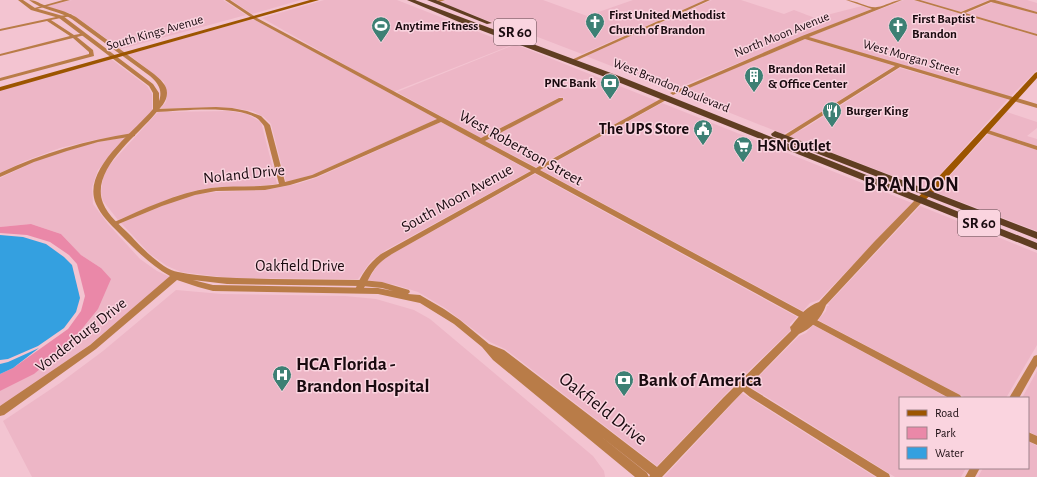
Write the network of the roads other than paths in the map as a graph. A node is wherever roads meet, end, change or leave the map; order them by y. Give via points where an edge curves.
1 (20, 0) edge
2 (31, 0) edge
3 (68, 0) edge
4 (227, 0) edge
5 (305, 0) edge
6 (316, 0) edge
7 (410, 0) edge
8 (443, 0) edge
9 (708, 0) edge
10 (848, 0) edge
11 (900, 0) edge
12 (916, 0) edge
13 (993, 0) edge
14 (433, 1) edge
15 (41, 6) junction
16 (33, 9) junction
17 (875, 9) junction
18 (961, 13) junction
19 (1037, 13) edge
20 (70, 15) junction
21 (252, 16) junction
22 (61, 17) junction
23 (48, 20) junction
24 (460, 20) junction
25 (506, 29) junction
26 (0, 30) edge
27 (517, 33) dead end
28 (83, 34) junction
29 (1037, 35) edge
30 (74, 36) junction
31 (804, 37) junction
32 (547, 44) dead end
33 (122, 53) junction
34 (0, 55) edge
35 (111, 56) junction
36 (580, 57) junction
37 (571, 61) junction
38 (898, 66) junction
39 (1037, 74) edge
40 (0, 80) edge
41 (0, 87) edge
42 (669, 96) junction
43 (561, 99) dead end
44 (1013, 99) junction
45 (1037, 106) edge
46 (156, 110) junction
47 (442, 119) junction
48 (985, 131) junction
49 (133, 135) junction
50 (780, 140) junction
51 (480, 141) junction
52 (1037, 148) edge
53 (536, 171) junction
54 (0, 175) edge
55 (282, 186) junction
56 (924, 197) junction
57 (114, 224) junction
58 (1037, 236) edge
59 (1037, 246) edge
60 (177, 275) junction
61 (360, 287) junction
62 (808, 318) junction
63 (485, 345) junction
64 (1037, 358) edge
65 (742, 386) junction
66 (955, 397) edge
67 (1015, 397) edge
68 (0, 412) edge
69 (657, 475) edge
70 (643, 477) edge
71 (885, 477) edge

1 - 16 street
2 - 15 street, Oakfield Drive
3 - 15 street
4 - 21 street, West Robertson Street
5 - 21 main road, South Kings Avenue
6 - 21 main road, South Kings Avenue
7 - 24 highway, West Brandon Boulevard / SR 60
8 - 14 street
9 - 36 street
10 - 17 street
11 - 17 street, North Moon Avenue
12 - 18 street
13 - 18 street
13 - 19 street
14 - 25 highway, SR 60
15 - 16 street
15 - 20 street, Oakfield Drive
16 - 22 street
17 - 31 street, North Moon Avenue
18 - 29 street
20 - 22 street
20 - 33 street, Oakfield Drive
21 - 33 main road, South Kings Avenue
21 - 47 street, West Robertson Street
22 - 23 street
22 - 28 street
23 - 26 street
23 - 30 street
24 - 25 highway via 469,20 495,29
24 - 37 highway, West Brandon Boulevard / SR 60
25 - 27 highway, SR 60
28 - 30 street
28 - 35 street
30 - 34 street
30 - 40 street via 92,51 92,55
31 - 38 street, West Morgan Street
31 - 42 street, North Moon Avenue
32 - 36 highway, West Brandon Boulevard / SR 60
33 - 35 main road, South Kings Avenue
33 - 46 street, Oakfield Drive via 152,75 162,86 163,100
35 - 41 main road, South Kings Avenue
35 - 41 main road, South Kings Avenue via 66,66
35 - 46 street via 153,88
36 - 37 street
36 - 42 highway, West Brandon Boulevard / SR 60
37 - 42 highway, West Brandon Boulevard / SR 60
38 - 44 street, West Morgan Street
38 - 50 street
39 - 44 main road
42 - 50 highway, West Brandon Boulevard / SR 60
42 - 50 highway, West Brandon Boulevard / SR 60 via 709,107
42 - 53 street, South Moon Avenue
43 - 51 street
44 - 45 street, West Morgan Street
44 - 48 main road
46 - 49 street, Oakfield Drive
46 - 55 street via 231,109 250,112 261,118 267,125
47 - 51 street, West Robertson Street
47 - 55 street, Noland Drive via 314,176
48 - 52 street
48 - 56 main road
49 - 54 street via 93,141 60,150
49 - 57 street, Oakfield Drive via 106,164 97,181 98,202
50 - 56 highway, West Brandon Boulevard / SR 60
51 - 53 street, West Robertson Street
53 - 61 street, South Moon Avenue via 389,252 370,268
53 - 62 street, West Robertson Street
55 - 57 street, Noland Drive via 198,192
56 - 58 highway, SR 60
56 - 59 highway, SR 60
56 - 62 street via 822,304 822,309
57 - 60 street, Oakfield Drive via 145,257
60 - 61 street, Oakfield Drive via 190,282 213,288 286,285
60 - 68 street, Vonderburg Drive via 92,347
61 - 63 street, Oakfield Drive via 421,300 441,311
62 - 65 street via 794,327 796,332
62 - 66 street, West Robertson Street
63 - 69 street, Oakfield Drive via 501,352
63 - 70 street, Oakfield Drive via 496,357
64 - 67 street
65 - 69 street
65 - 71 street

